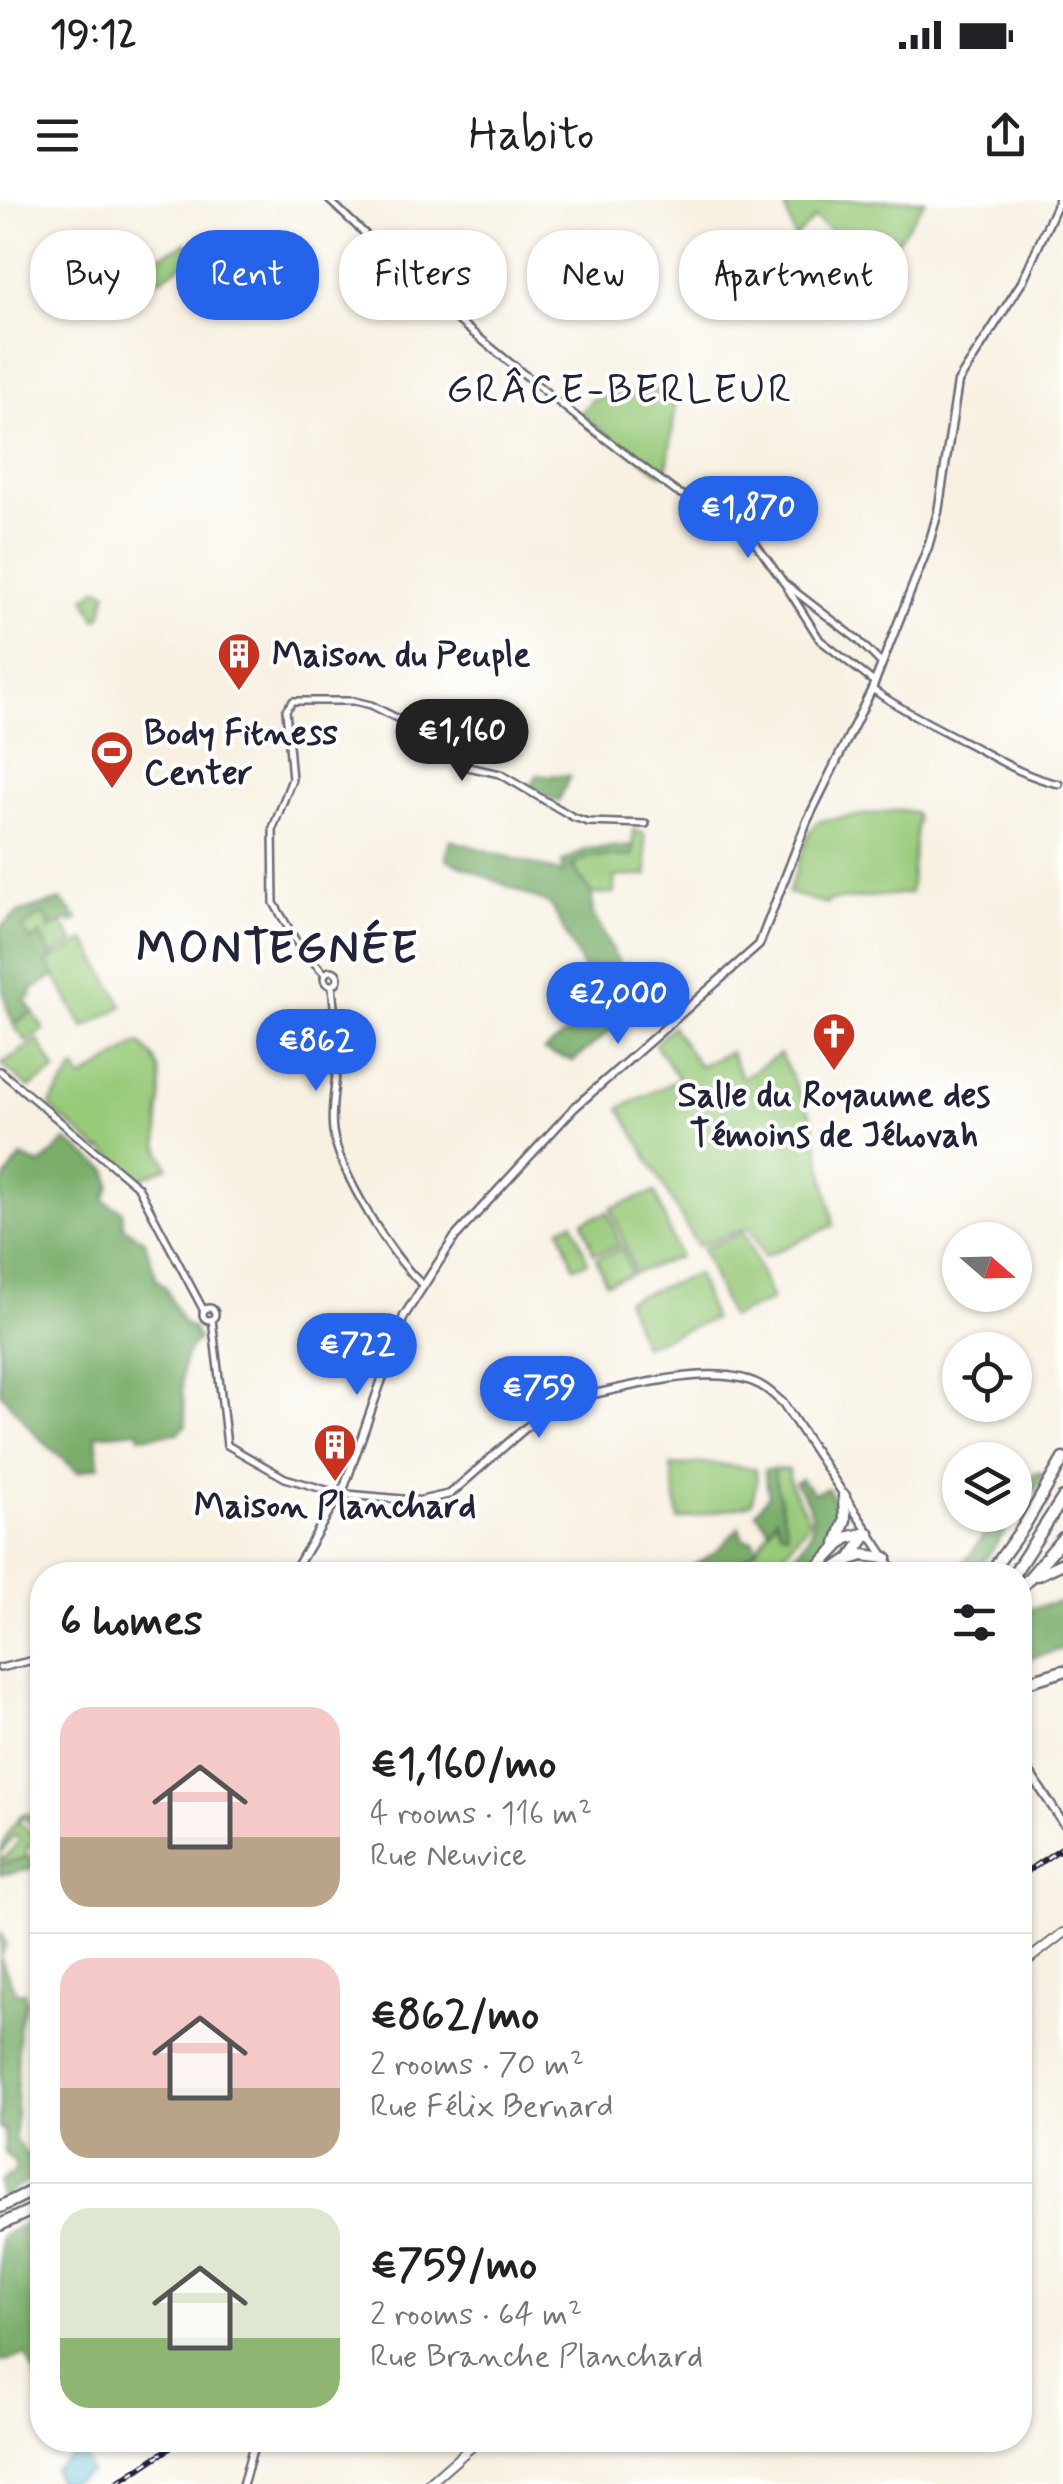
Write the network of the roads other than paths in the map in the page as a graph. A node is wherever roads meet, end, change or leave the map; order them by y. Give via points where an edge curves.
1 (329, 200) edge
2 (1060, 200) edge
3 (784, 583) junction
4 (881, 663) junction
5 (873, 686) junction
6 (1061, 781) edge
7 (1063, 791) edge
8 (646, 824) dead end
9 (0, 1071) edge
10 (422, 1284) junction
11 (1063, 1459) edge
12 (341, 1494) junction
13 (844, 1496) junction
14 (1063, 1498) edge
15 (868, 1533) junction
16 (1063, 1538) edge
17 (834, 1548) junction
18 (886, 1558) junction
19 (850, 1559) junction
20 (300, 1562) edge
21 (822, 1562) edge
22 (846, 1562) edge
23 (889, 1562) edge
24 (998, 1562) edge
25 (1021, 1562) edge
26 (1063, 1563) edge
27 (1032, 1574) edge
28 (1032, 1579) edge
29 (30, 1661) edge
30 (0, 1668) edge
31 (1063, 1668) edge
32 (1032, 1673) edge
33 (1032, 1680) edge
34 (1032, 1776) edge
35 (1063, 1822) edge
36 (1063, 1932) edge
37 (1032, 1957) edge
38 (30, 2192) edge
39 (0, 2207) edge
40 (30, 2211) edge
41 (0, 2225) edge
42 (252, 2452) edge
43 (465, 2452) edge
44 (243, 2484) edge
45 (429, 2484) edge

1 - 3 street via 456,319 577,418 668,486 738,520
2 - 4 main road via 1022,282 958,382 938,512
3 - 4 street
3 - 5 street via 820,640
4 - 5 main road
5 - 6 street via 920,720 1016,770
5 - 10 main road via 812,810 756,950 574,1108 462,1228
6 - 7 street
8 - 10 street via 573,817 500,774 468,767 434,737 371,705 292,701 286,710 292,780 273,828 277,910 332,985 338,1058 333,1130 342,1159 378,1228
9 - 12 street via 138,1187 204,1311 214,1310 229,1448 285,1478
10 - 12 main road via 404,1316
11 - 24 highway
12 - 13 main road via 419,1502 450,1494 523,1430 572,1399 686,1376 719,1376 764,1387 783,1404
12 - 20 main road
13 - 15 main road
13 - 17 highway via 844,1528
14 - 25 highway
15 - 17 highway
15 - 18 main road
15 - 19 highway
16 - 27 highway
17 - 21 highway
18 - 19 highway
18 - 23 main road
19 - 22 highway
26 - 28 highway
29 - 30 street
31 - 32 highway
31 - 33 highway
34 - 35 main road
36 - 37 main road
38 - 39 highway
40 - 41 highway
42 - 44 main road
43 - 45 main road

